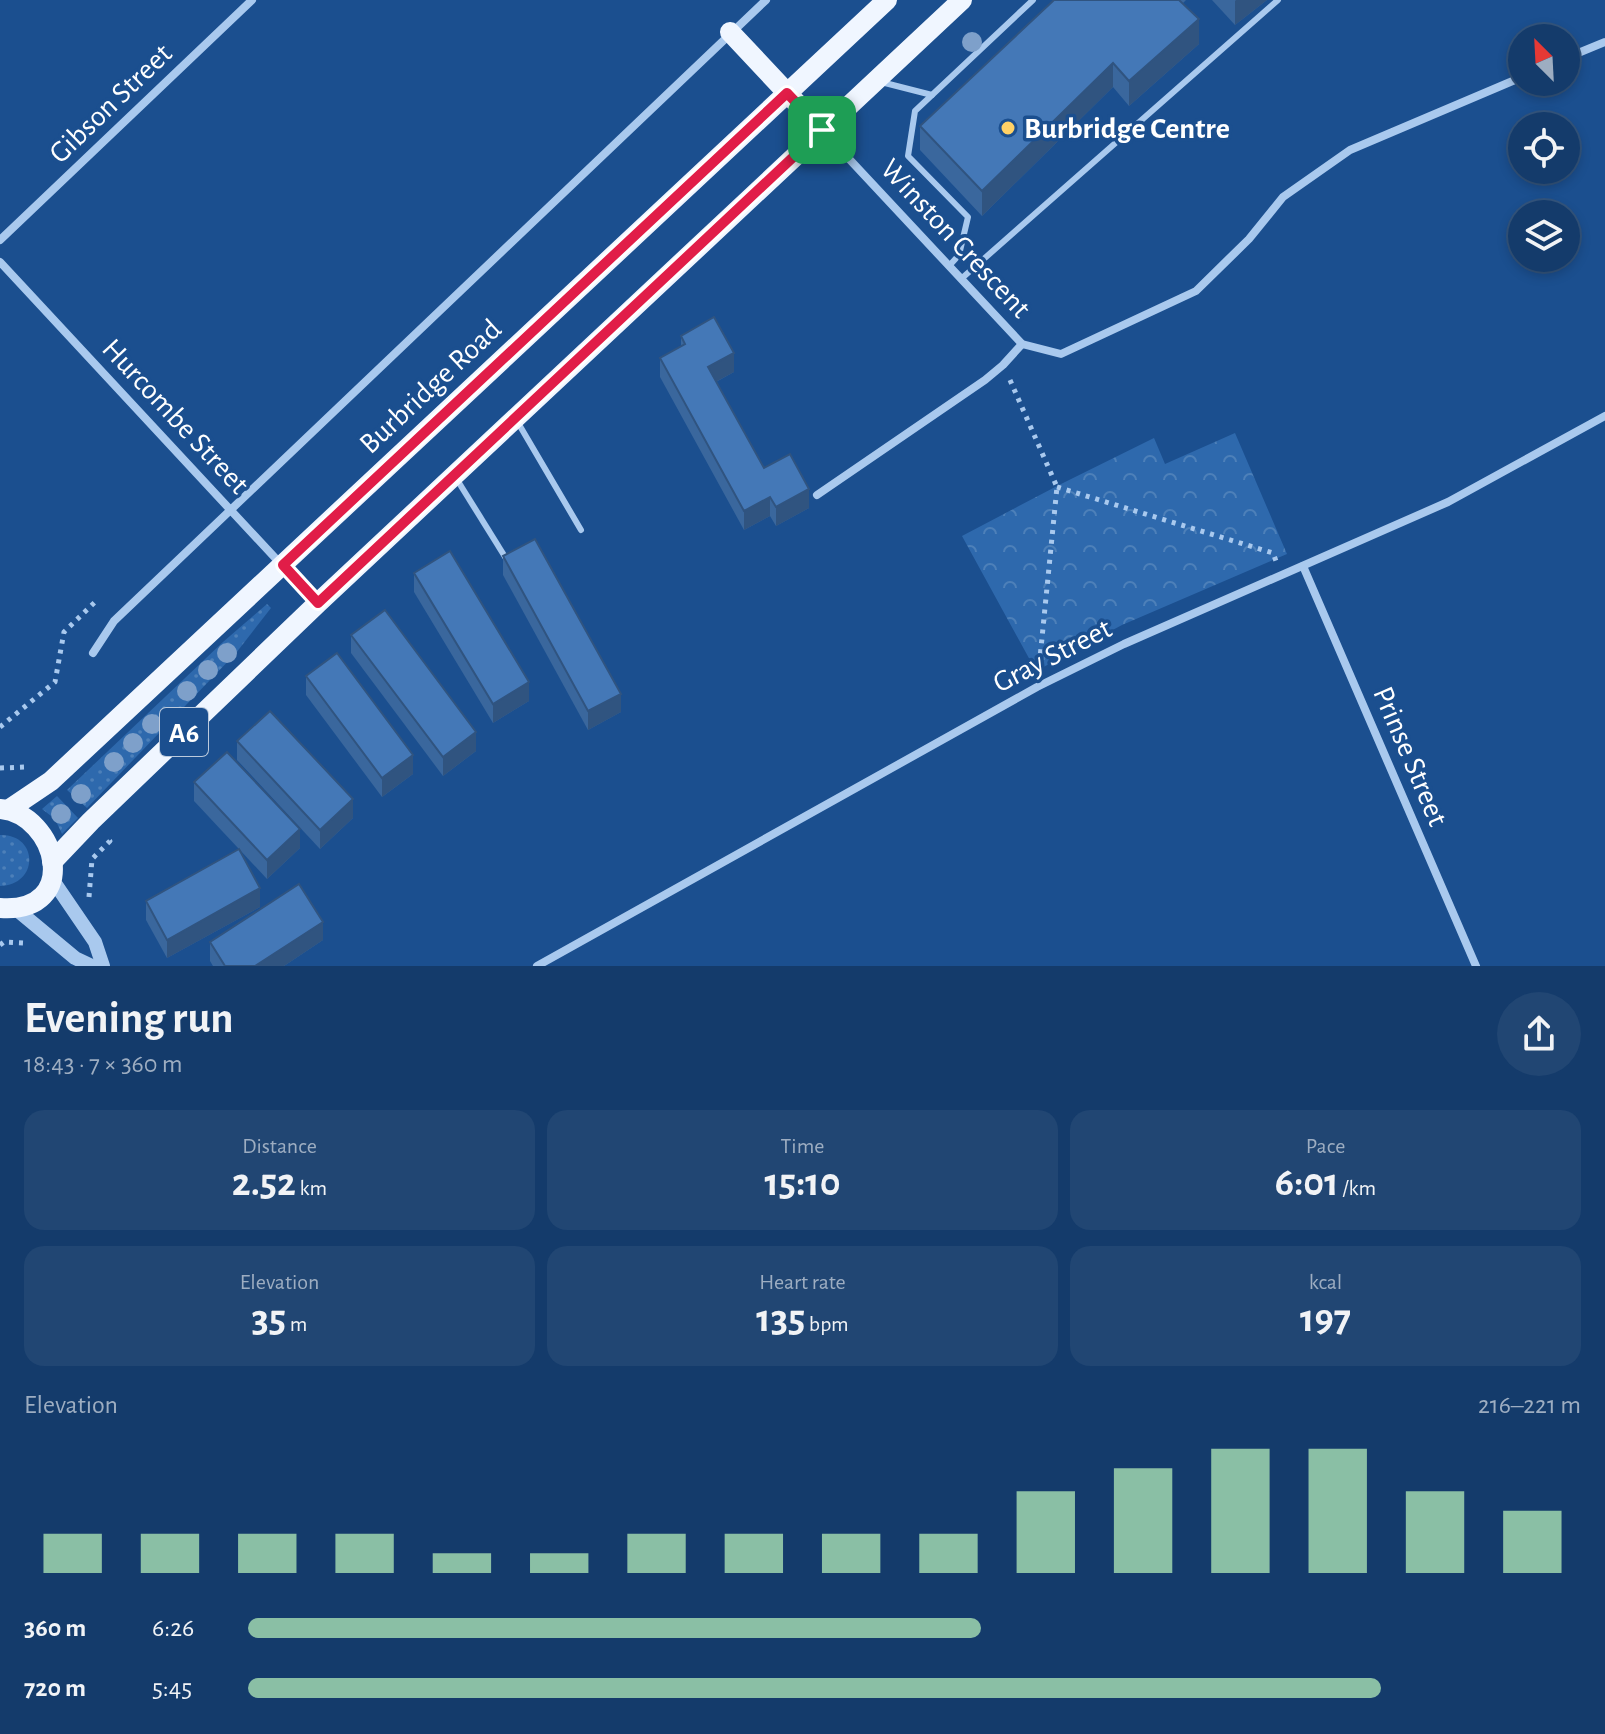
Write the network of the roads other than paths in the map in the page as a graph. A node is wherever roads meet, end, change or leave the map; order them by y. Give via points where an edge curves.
1 (252, 0) edge
2 (766, 0) edge
3 (887, 0) edge
4 (962, 0) edge
5 (1033, 0) edge
6 (1278, 0) edge
7 (730, 32) junction
8 (1605, 42) edge
9 (1580, 52) edge
10 (875, 81) junction
11 (1508, 83) edge
12 (787, 93) junction
13 (932, 95) junction
14 (822, 130) junction
15 (0, 240) edge
16 (0, 262) edge
17 (949, 266) junction
18 (961, 279) junction
19 (1022, 344) junction
20 (1605, 416) edge
21 (515, 418) junction
22 (455, 475) junction
23 (817, 495) dead end
24 (231, 511) junction
25 (581, 530) dead end
26 (507, 560) edge
27 (283, 565) junction
28 (1303, 566) junction
29 (318, 603) junction
30 (93, 653) dead end
31 (4, 809) edge
32 (52, 871) junction
33 (8, 909) edge
34 (92, 966) edge
35 (103, 966) edge
36 (537, 966) edge
37 (1476, 966) edge

1 - 15 street, Gibson Street
2 - 7 street, Burbridge Road
3 - 12 main road, Burbridge Road / A6
4 - 10 main road, A6
5 - 13 lane
6 - 18 lane
7 - 12 main road
7 - 24 street, Burbridge Road
8 - 9 street
10 - 13 lane
10 - 14 main road, A6
11 - 19 street, Winston Crescent via 1350,150 1283,197 1196,291 1061,354
12 - 14 main road
12 - 27 main road, Burbridge Road / A6
13 - 17 lane via 915,111 908,156 968,217 959,255
14 - 17 street, Winston Crescent
14 - 21 main road, A6
16 - 24 street, Hurcombe Street
17 - 18 street, Winston Crescent
18 - 19 street, Winston Crescent
19 - 23 street, Winston Crescent via 1003,365
20 - 28 street, Gray Street via 1448,502
21 - 22 main road, A6
21 - 25 lane
22 - 26 lane
22 - 29 main road, A6
24 - 27 street, Hurcombe Street
24 - 30 street, Burbridge Road via 114,621
27 - 29 street, Hurcombe Street
27 - 31 main road, Burbridge Road / A6 via 51,781
28 - 36 street, Gray Street via 1037,687
28 - 37 street, Prinse Street
29 - 32 main road, A6 via 91,821
31 - 32 main road, A6 via 42,834
32 - 33 main road, A6 via 47,893 33,906
32 - 35 street via 95,942
33 - 34 street

